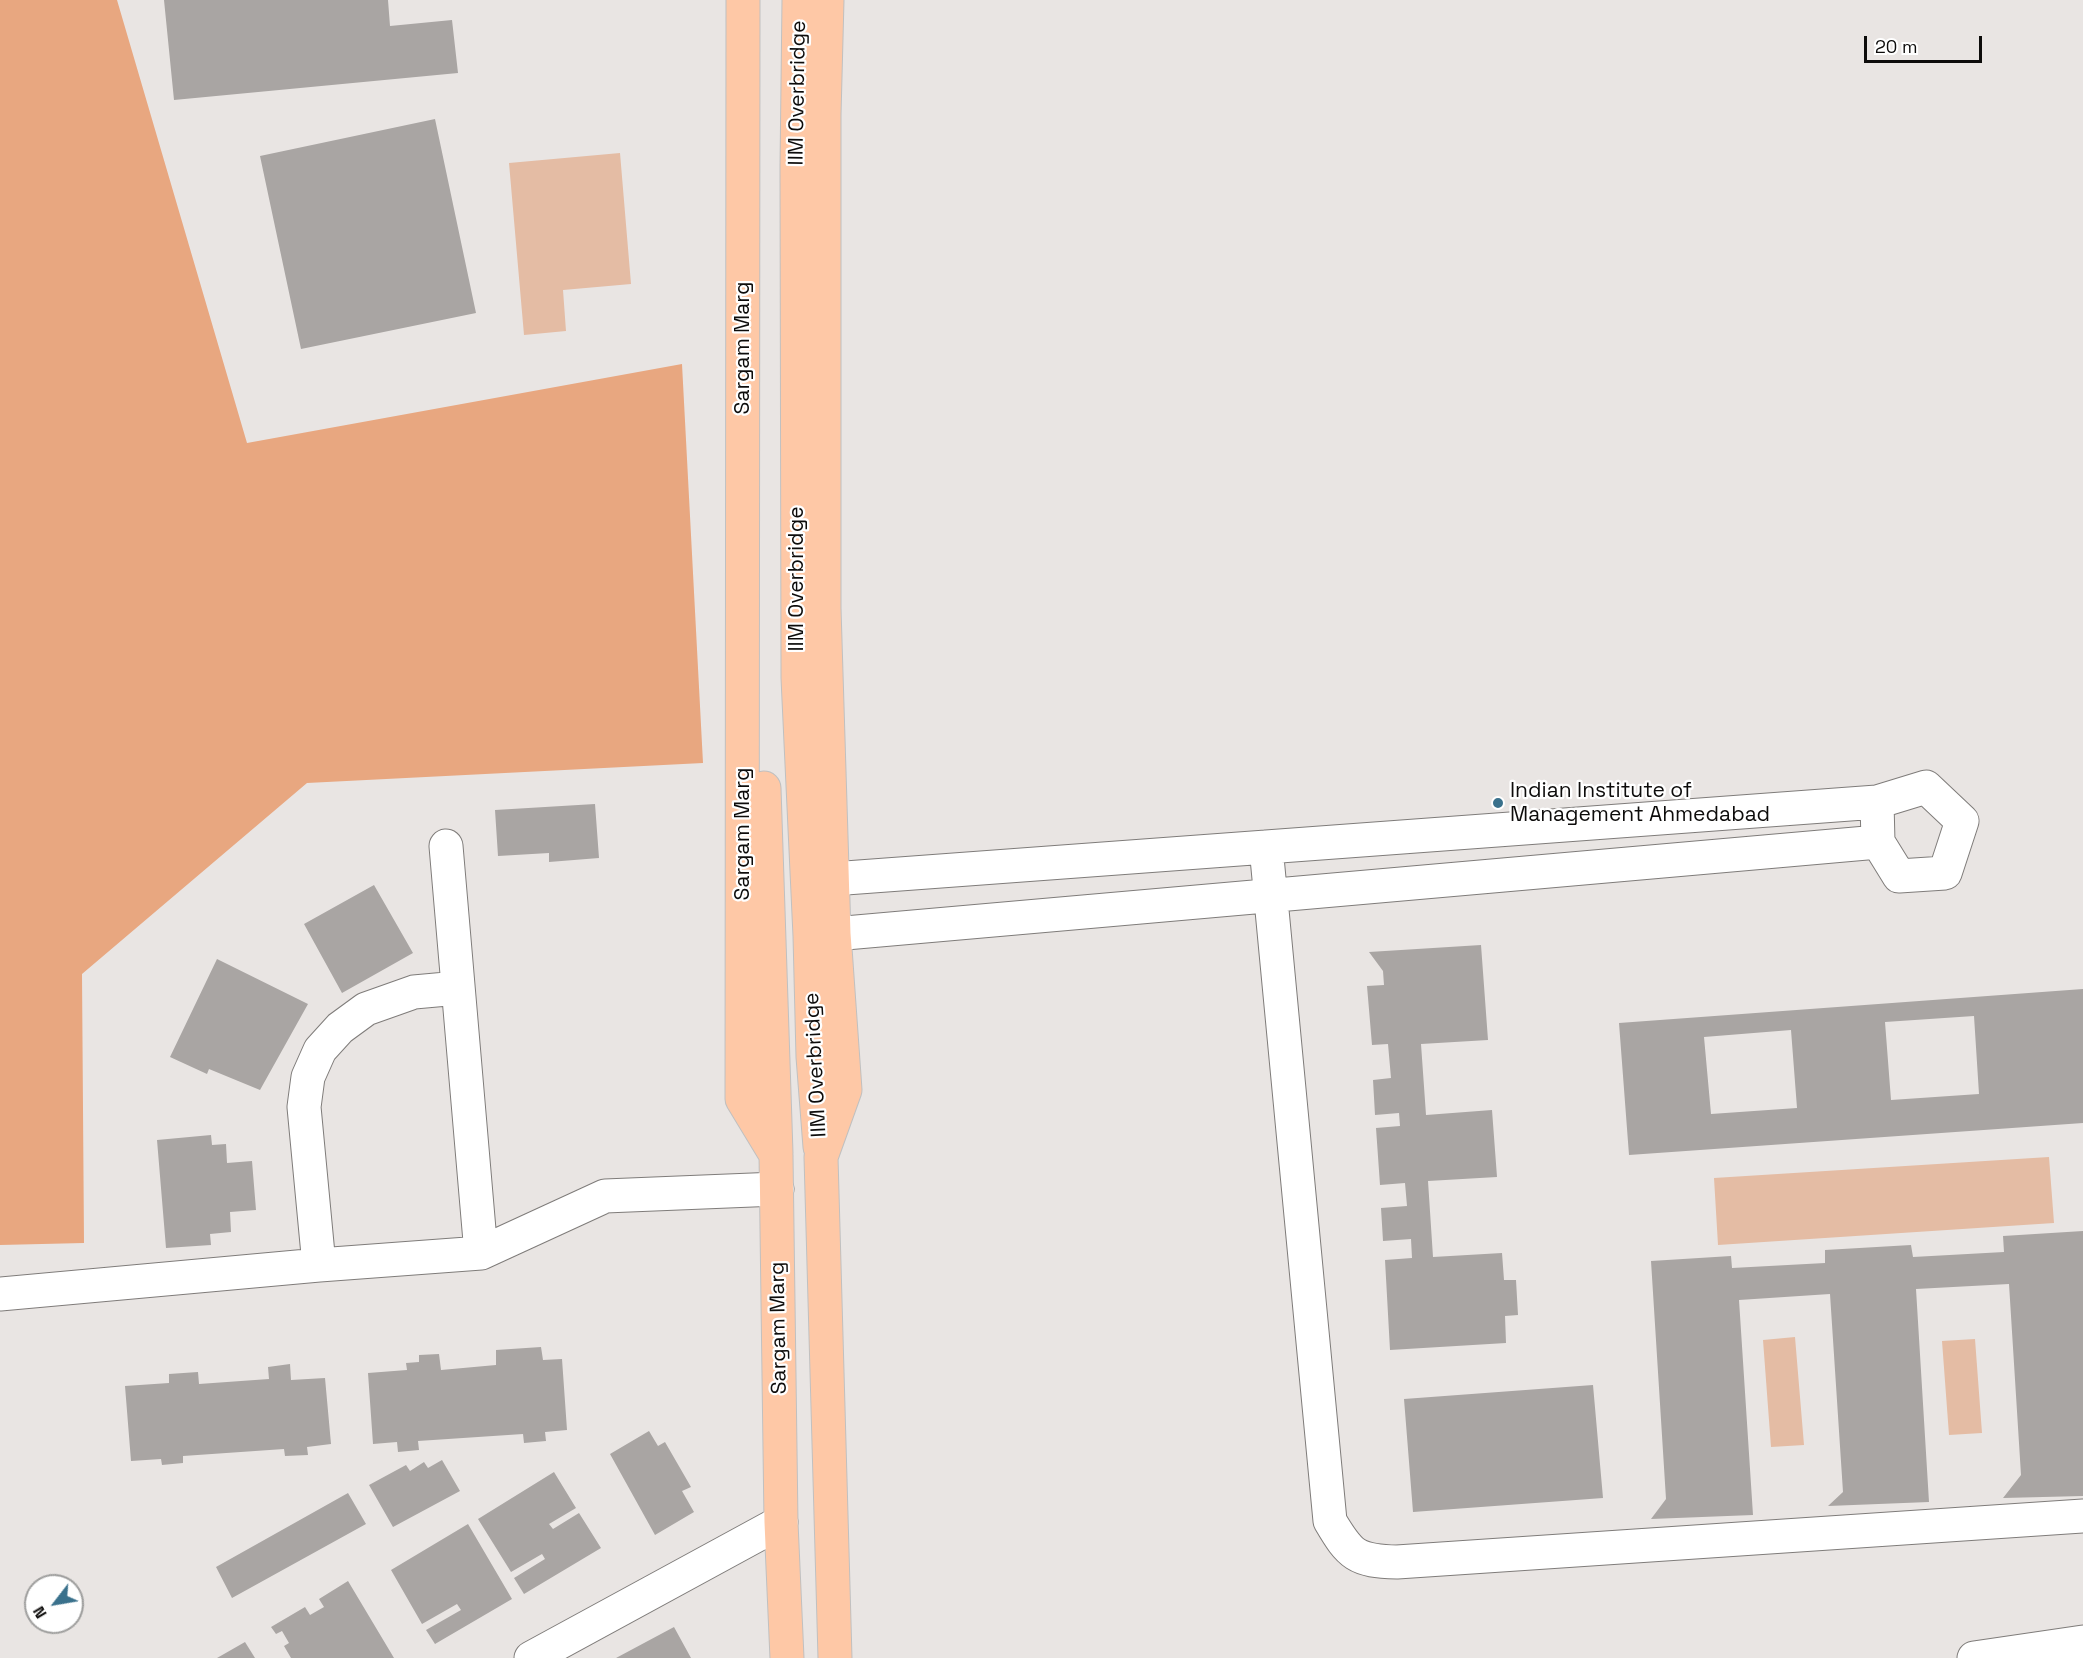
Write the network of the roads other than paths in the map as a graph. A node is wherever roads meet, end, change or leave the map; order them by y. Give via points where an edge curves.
1 (743, 0) edge
2 (763, 0) edge
3 (799, 0) edge
4 (827, 0) edge
5 (1877, 802) junction
6 (1878, 842) junction
7 (446, 846) dead end
8 (1266, 847) junction
9 (832, 879) junction
10 (1269, 895) junction
11 (822, 935) junction
12 (458, 988) junction
13 (777, 1155) junction
14 (777, 1189) junction
15 (481, 1252) junction
16 (319, 1265) junction
17 (0, 1294) edge
18 (2083, 1516) edge
19 (781, 1522) junction
20 (2083, 1642) edge
21 (2009, 1655) edge
22 (531, 1658) edge
23 (787, 1658) edge
24 (835, 1658) edge
25 (1974, 1658) edge

1 - 13 main road, Sargam Marg via 742,1099
2 - 13 main road, IIM Overbridge via 760,676
3 - 11 main road, IIM Overbridge via 798,678
4 - 9 main road via 824,608
5 - 6 street
5 - 6 street via 1926,787 1962,821 1946,873 1899,876
5 - 8 street
6 - 10 street
7 - 12 street
8 - 9 street
8 - 10 street
9 - 11 main road
10 - 11 street
10 - 18 street via 1330,1521 1356,1556 1376,1562 1397,1562
11 - 24 main road via 845,1090 821,1157
12 - 15 street
12 - 16 street via 414,992 366,1009 340,1028 320,1050 308,1077 304,1107
13 - 14 main road, Sargam Marg
14 - 15 street via 605,1196
14 - 19 main road, Sargam Marg
15 - 16 street
16 - 17 street
19 - 22 street
19 - 23 main road, Sargam Marg
20 - 21 street
21 - 25 street

